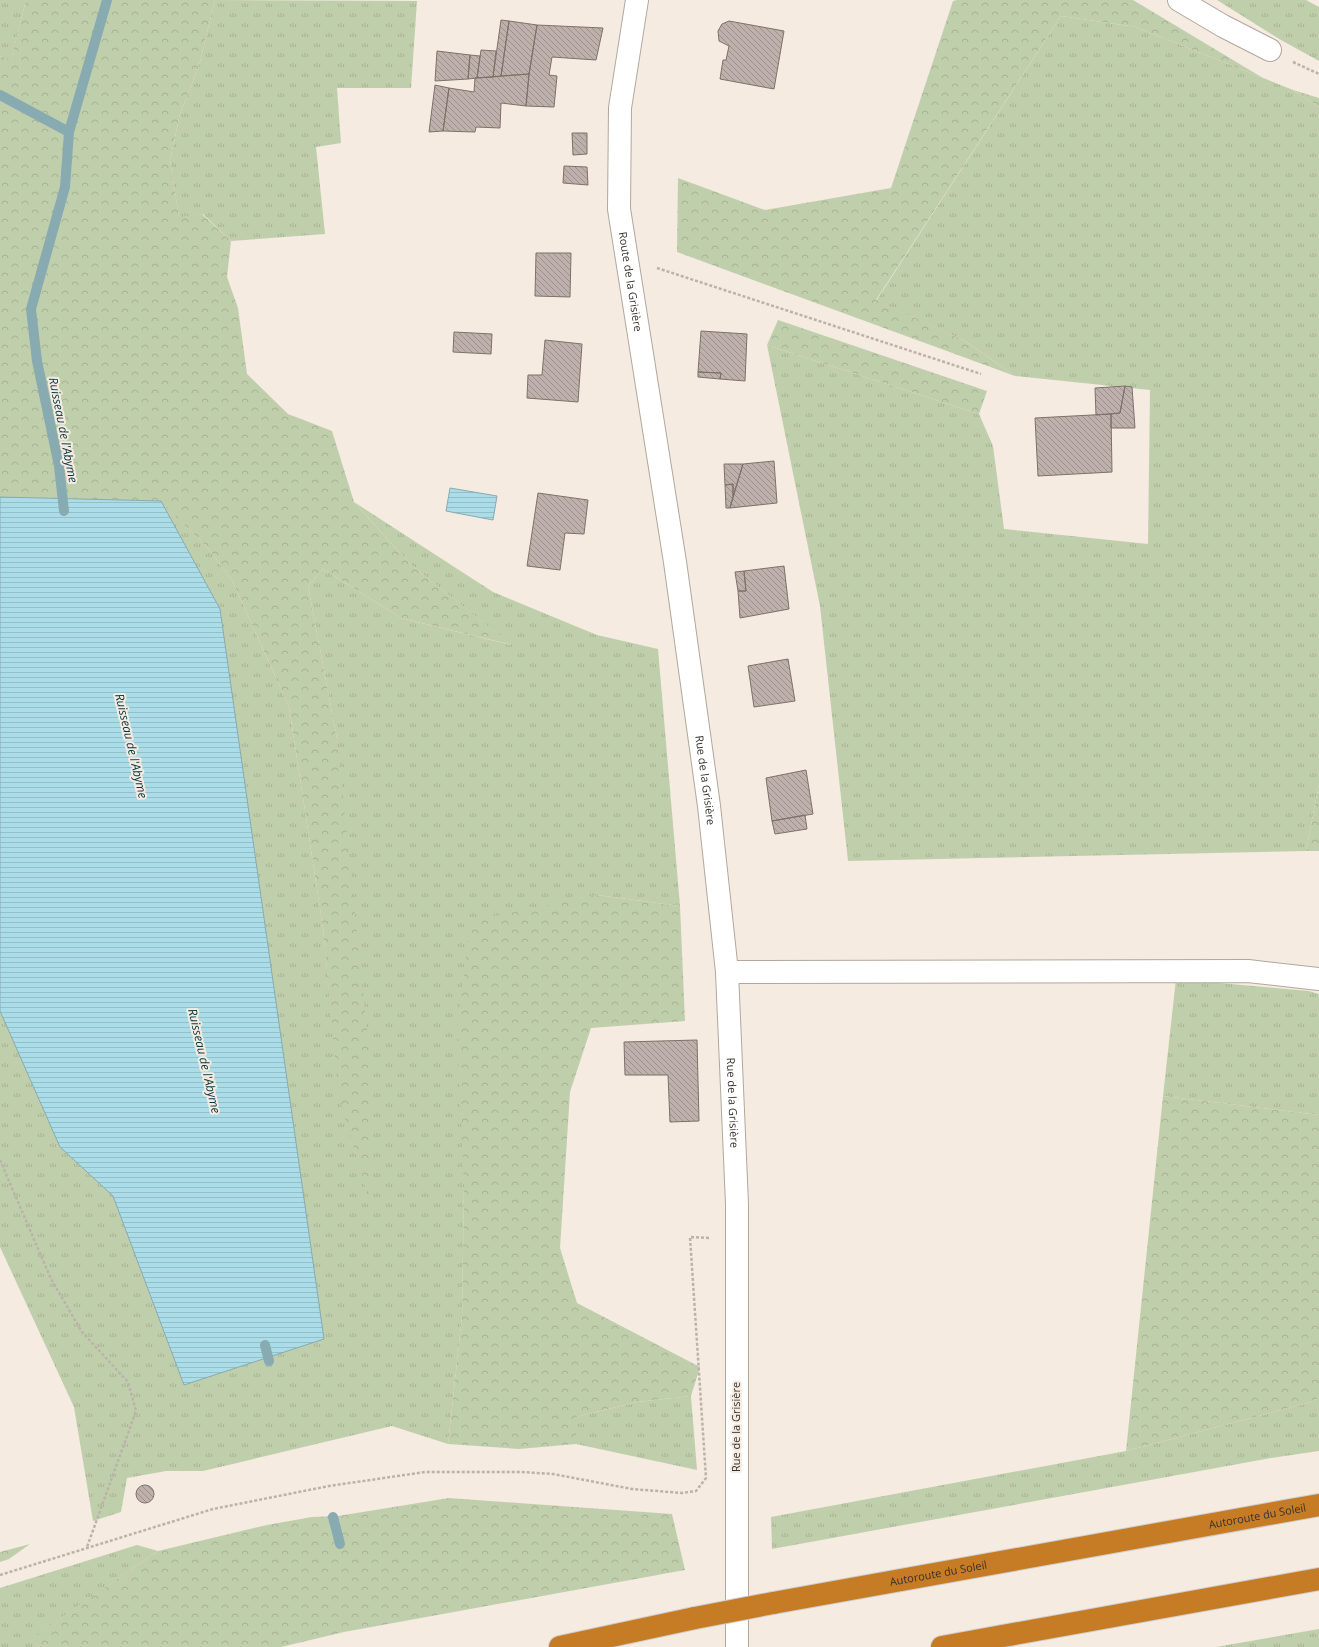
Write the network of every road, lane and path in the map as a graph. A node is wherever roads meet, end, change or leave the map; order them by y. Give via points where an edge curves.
1 (637, 0) edge
2 (1179, 0) edge
3 (1270, 50) dead end
4 (626, 258) junction
5 (981, 374) dead end
6 (675, 562) joint
7 (727, 972) junction
8 (1319, 979) edge
9 (0, 1160) edge
10 (737, 1239) junction
11 (1319, 1505) edge
12 (87, 1548) junction
13 (0, 1575) edge
14 (1319, 1579) edge
15 (560, 1647) edge
16 (737, 1647) edge
17 (942, 1647) edge

1 - 4 street, Route de la Grisière via 620,108 619,209
2 - 3 street
4 - 5 path
4 - 6 street, Route de la Grisière
6 - 7 street, Rue de la Grisière via 709,806
7 - 8 street via 1248,971
7 - 10 street, Rue de la Grisière
9 - 12 path via 51,1279 82,1332 128,1382 136,1411
10 - 12 path via 690,1237 706,1478 696,1491 682,1493 632,1489 553,1474 425,1472 329,1486 213,1509
10 - 16 street, Rue de la Grisière
11 - 15 highway, Autoroute du Soleil, bridge via 773,1603
12 - 13 path
14 - 17 highway

